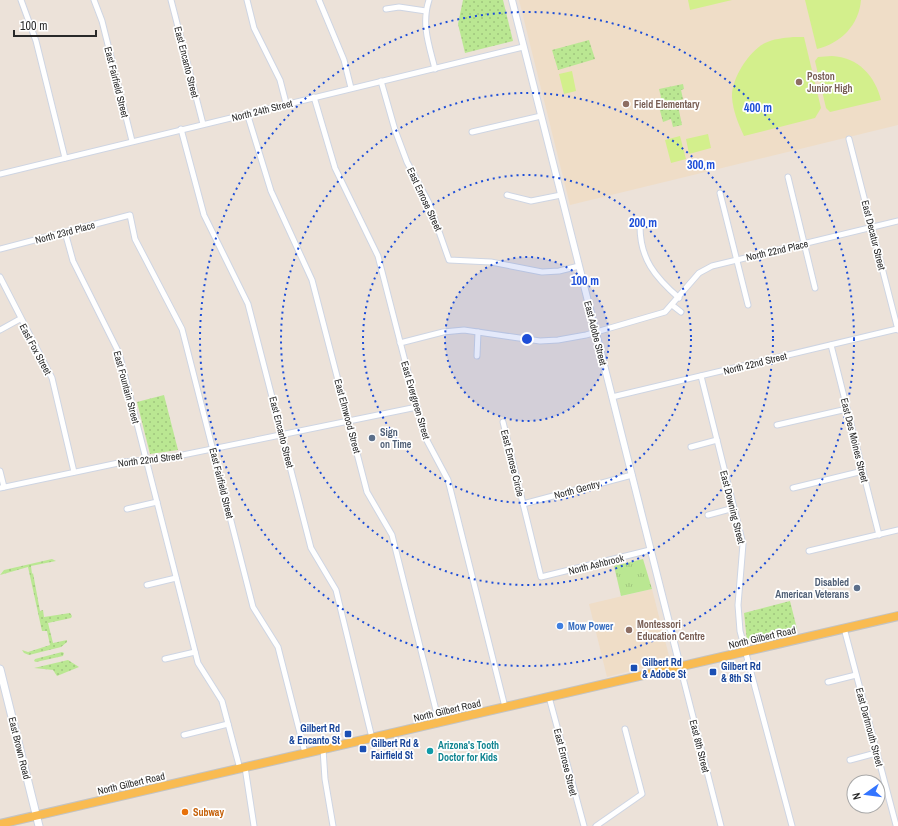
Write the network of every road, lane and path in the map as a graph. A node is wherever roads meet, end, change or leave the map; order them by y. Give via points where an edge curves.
1 (21, 0) edge
2 (94, 0) edge
3 (171, 0) edge
4 (247, 0) edge
5 (319, 0) edge
6 (429, 0) edge
7 (512, 0) edge
8 (386, 9) dead end
9 (426, 11) junction
10 (523, 47) junction
11 (434, 69) junction
12 (381, 81) junction
13 (351, 88) junction
14 (314, 97) junction
15 (286, 104) junction
16 (247, 113) junction
17 (540, 116) junction
18 (202, 124) junction
19 (181, 129) junction
20 (472, 132) dead end
21 (849, 139) dead end
22 (132, 141) junction
23 (65, 158) junction
24 (0, 174) edge
25 (788, 177) dead end
26 (720, 193) dead end
27 (507, 195) dead end
28 (561, 196) junction
29 (130, 215) joint
30 (898, 221) edge
31 (654, 222) dead end
32 (872, 228) junction
33 (65, 232) junction
34 (805, 244) junction
35 (0, 249) edge
36 (737, 260) junction
37 (579, 266) junction
38 (0, 278) edge
39 (815, 288) dead end
40 (679, 298) junction
41 (672, 305) junction
42 (748, 305) dead end
43 (681, 312) dead end
44 (20, 319) junction
45 (0, 330) edge
46 (898, 330) edge
47 (478, 332) junction
48 (596, 332) junction
49 (400, 343) junction
50 (831, 345) junction
51 (477, 356) dead end
52 (701, 376) junction
53 (612, 397) junction
54 (417, 407) junction
55 (847, 409) junction
56 (349, 421) junction
57 (502, 422) dead end
58 (777, 425) dead end
59 (282, 435) junction
60 (717, 440) junction
61 (691, 447) dead end
62 (213, 449) junction
63 (146, 460) junction
64 (0, 471) edge
65 (74, 472) junction
66 (863, 472) junction
67 (632, 475) junction
68 (2, 487) edge
69 (793, 488) dead end
70 (157, 502) junction
71 (523, 504) junction
72 (734, 508) junction
73 (127, 509) dead end
74 (708, 515) dead end
75 (898, 530) edge
76 (879, 534) junction
77 (650, 550) junction
78 (809, 551) dead end
79 (176, 578) junction
80 (147, 586) dead end
81 (898, 616) edge
82 (844, 628) junction
83 (195, 652) junction
84 (745, 652) junction
85 (165, 660) dead end
86 (680, 666) junction
87 (0, 669) edge
88 (856, 675) junction
89 (828, 682) dead end
90 (549, 697) junction
91 (505, 707) junction
92 (439, 722) junction
93 (228, 724) junction
94 (625, 729) dead end
95 (184, 735) dead end
96 (372, 738) junction
97 (323, 749) junction
98 (306, 753) junction
99 (876, 753) junction
100 (850, 760) dead end
101 (242, 768) junction
102 (36, 816) junction
103 (0, 824) edge
104 (896, 825) edge
105 (39, 826) edge
106 (254, 826) edge
107 (333, 826) edge
108 (584, 826) edge
109 (596, 826) edge
110 (721, 826) edge
111 (792, 826) edge

1 - 23 street via 36,41
2 - 22 street, East Fairfield Street via 102,21
3 - 18 street, East Encanto Street
4 - 15 street via 254,28 280,80
5 - 13 street via 344,60
6 - 9 street
7 - 10 street, East Adobe Street
8 - 9 street via 399,7
9 - 11 street via 425,28
10 - 11 street, North 24th Street
10 - 17 street, East Adobe Street
11 - 12 street, North 24th Street
12 - 13 street, North 24th Street
12 - 37 street, East Enrose Street via 407,162 429,203 449,260 491,262 542,272
13 - 14 street, North 24th Street
14 - 15 street, North 24th Street
14 - 49 street, East Evergreen Street via 335,168 378,256
15 - 16 street, North 24th Street
16 - 18 street, North 24th Street
16 - 56 street, East Elmwood Street via 271,191 312,280
17 - 20 street
17 - 28 street, East Adobe Street
18 - 19 street, North 24th Street
19 - 22 street, North 24th Street
19 - 59 street, East Encanto Street via 204,214 248,304
21 - 32 street, East Decatur Street
22 - 23 street, North 24th Street
23 - 24 street, North 24th Street
25 - 34 street
26 - 36 street
27 - 28 street via 531,201
28 - 37 street, East Adobe Street
29 - 33 street, North 23rd Place
29 - 62 street, East Fairfield Street via 135,239 182,329
30 - 32 street, North 22nd Place
31 - 40 street via 640,226 643,248 654,273
32 - 34 street, North 22nd Place
32 - 46 street, East Decatur Street
33 - 35 street, North 23rd Place
33 - 63 street, East Fountain Street via 73,261 119,353
34 - 36 street, North 22nd Place
34 - 39 street
36 - 40 street, North 22nd Place via 704,269
36 - 42 street
37 - 48 street, East Adobe Street
38 - 44 street, East Fox Street
40 - 41 street, North 22nd Place
41 - 43 street
41 - 48 street, North 22nd Place via 659,315
44 - 45 street
44 - 65 street, East Fox Street via 52,378
46 - 50 street, North 22nd Street
47 - 48 street, North 22nd Place via 540,341 570,339
47 - 49 street, North 22nd Place via 443,332
47 - 51 street
48 - 53 street, East Adobe Street
49 - 54 street, East Evergreen Street
50 - 52 street, North 22nd Street
50 - 55 street, East Des Moines Street
52 - 53 street, North 22nd Street
52 - 60 street, East Downing Street
53 - 67 street, East Adobe Street
54 - 56 street, North 22nd Street
54 - 91 street, East Evergreen Street via 424,435 448,480
55 - 58 street
55 - 66 street, East Des Moines Street
56 - 59 street, North 22nd Street
56 - 92 street, East Elmwood Street via 367,492 392,535
57 - 71 street, East Enrose Circle
59 - 62 street, North 22nd Street
59 - 96 street, East Encanto Street via 311,548 336,590
60 - 61 street
60 - 72 street, East Downing Street
62 - 63 street, North 22nd Street
62 - 98 street, East Fairfield Street via 253,607 278,647
63 - 65 street, North 22nd Street
63 - 70 street, East Fountain Street
64 - 68 street
65 - 68 street, North 22nd Street
66 - 69 street
66 - 76 street, East Des Moines Street
67 - 71 street, North Gentry
67 - 77 street, East Adobe Street
70 - 73 street
70 - 79 street, East Fountain Street
71 - 77 street, North Ashbrook via 541,577
72 - 74 street
72 - 84 street, East Downing Street via 743,544 738,612
75 - 76 street
76 - 78 street
77 - 86 street, East Adobe Street
79 - 80 street
79 - 83 street, East Fountain Street
81 - 82 main road, North Gilbert Road
82 - 84 main road, North Gilbert Road
82 - 88 street, East Dartmouth Street
83 - 85 street
83 - 93 street, East Fountain Street via 198,663 222,701
84 - 86 main road, North Gilbert Road
84 - 111 street, East Downing Street
86 - 90 main road, North Gilbert Road
86 - 110 street, East 8th Street
87 - 102 main road, East Brown Road
88 - 89 street
88 - 99 street, East Dartmouth Street
90 - 91 main road, North Gilbert Road
90 - 108 street, East Enrose Street
91 - 92 main road, North Gilbert Road
92 - 96 main road, North Gilbert Road
93 - 95 street
93 - 101 street, East Fountain Street
94 - 109 street via 642,794
96 - 97 main road, North Gilbert Road
97 - 98 main road, North Gilbert Road
97 - 107 street
98 - 101 main road, North Gilbert Road
99 - 100 street
99 - 104 street, East Dartmouth Street
101 - 102 main road, North Gilbert Road
101 - 106 street, East Fountain Street
102 - 103 main road, North Gilbert Road
102 - 105 main road, East Brown Road

